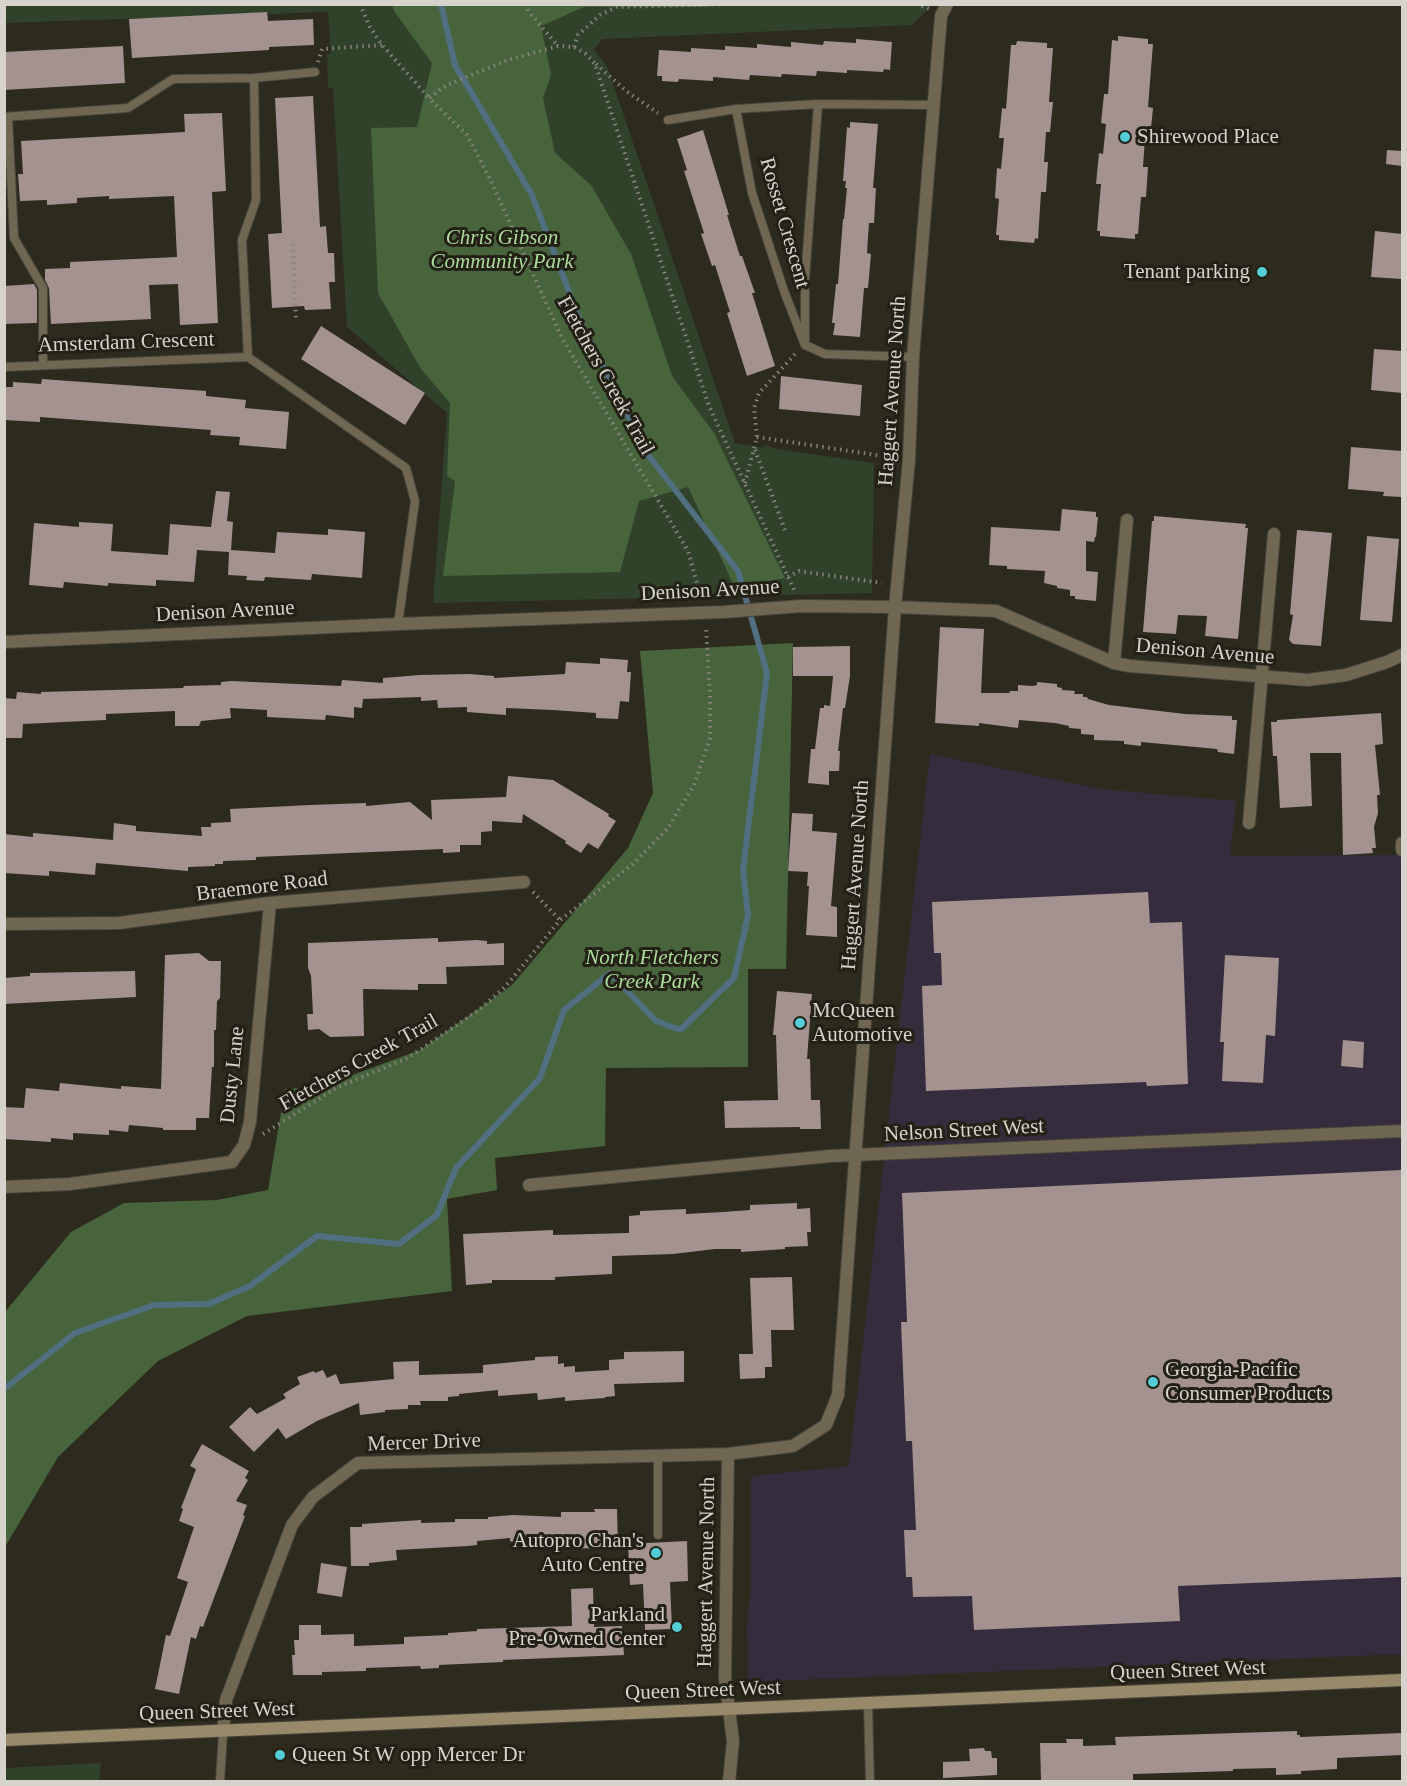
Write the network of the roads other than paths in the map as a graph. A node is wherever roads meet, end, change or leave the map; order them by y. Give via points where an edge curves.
1 (947, 4) edge
2 (315, 72) road end
3 (254, 78) junction
4 (818, 104) junction
5 (935, 105) junction
6 (736, 109) junction
7 (6, 117) edge
8 (668, 120) road end
9 (805, 345) junction
10 (248, 357) junction
11 (913, 357) junction
12 (43, 364) junction
13 (4, 367) edge
14 (1127, 520) dead end
15 (1274, 534) dead end
16 (895, 607) junction
17 (398, 624) junction
18 (4, 642) edge
19 (1402, 655) edge
20 (1114, 663) junction
21 (1262, 678) junction
22 (1249, 823) dead end
23 (1402, 843) edge
24 (1402, 850) edge
25 (524, 882) road end
26 (270, 903) junction
27 (4, 924) edge
28 (1402, 1131) edge
29 (855, 1155) junction
30 (529, 1185) dead end
31 (4, 1187) edge
32 (728, 1454) junction
33 (658, 1456) junction
34 (658, 1535) dead end
35 (1402, 1680) edge
36 (868, 1704) junction
37 (729, 1710) junction
38 (223, 1732) junction
39 (4, 1740) edge
40 (220, 1782) edge
41 (729, 1782) edge
42 (870, 1782) edge

1 - 5 street, Haggert Avenue North via 941,16
2 - 3 lane
3 - 7 lane via 173,79 128,108
3 - 10 lane via 256,200 242,240
4 - 5 lane
4 - 6 lane
4 - 9 lane, Rosset Crescent via 805,279
5 - 11 street, Haggert Avenue North
6 - 8 lane
6 - 9 lane, Rosset Crescent via 752,194
7 - 12 lane via 14,238 43,288
9 - 11 lane via 825,354
10 - 12 lane, Amsterdam Crescent
10 - 17 lane via 406,468 415,501
11 - 16 street, Haggert Avenue North via 909,460
12 - 13 lane, Amsterdam Crescent
14 - 20 street
15 - 21 street
16 - 17 street, Denison Avenue via 801,606
16 - 20 street, Denison Avenue via 996,610
16 - 29 street, Haggert Avenue North
17 - 18 street, Denison Avenue
19 - 21 street, Denison Avenue via 1346,675 1308,680
20 - 21 street, Denison Avenue
21 - 22 street
23 - 24 street
25 - 26 street, Braemore Road
26 - 27 street, Braemore Road via 119,923
26 - 31 street, Dusty Lane via 250,1122 244,1145 232,1162 70,1184
28 - 29 street, Nelson Street West
29 - 30 street, Nelson Street West
29 - 32 street, Haggert Avenue North via 838,1395 826,1425 793,1446
32 - 33 street, Mercer Drive
32 - 37 street, Haggert Avenue North via 725,1678
33 - 34 lane
33 - 38 street, Mercer Drive via 358,1463 313,1497 292,1524 226,1700
35 - 36 main road, Queen Street West
36 - 37 main road, Queen Street West
36 - 42 lane
37 - 38 main road, Queen Street West
37 - 41 street, Haggert Avenue North via 733,1741
38 - 39 main road, Queen Street West
38 - 40 lane

